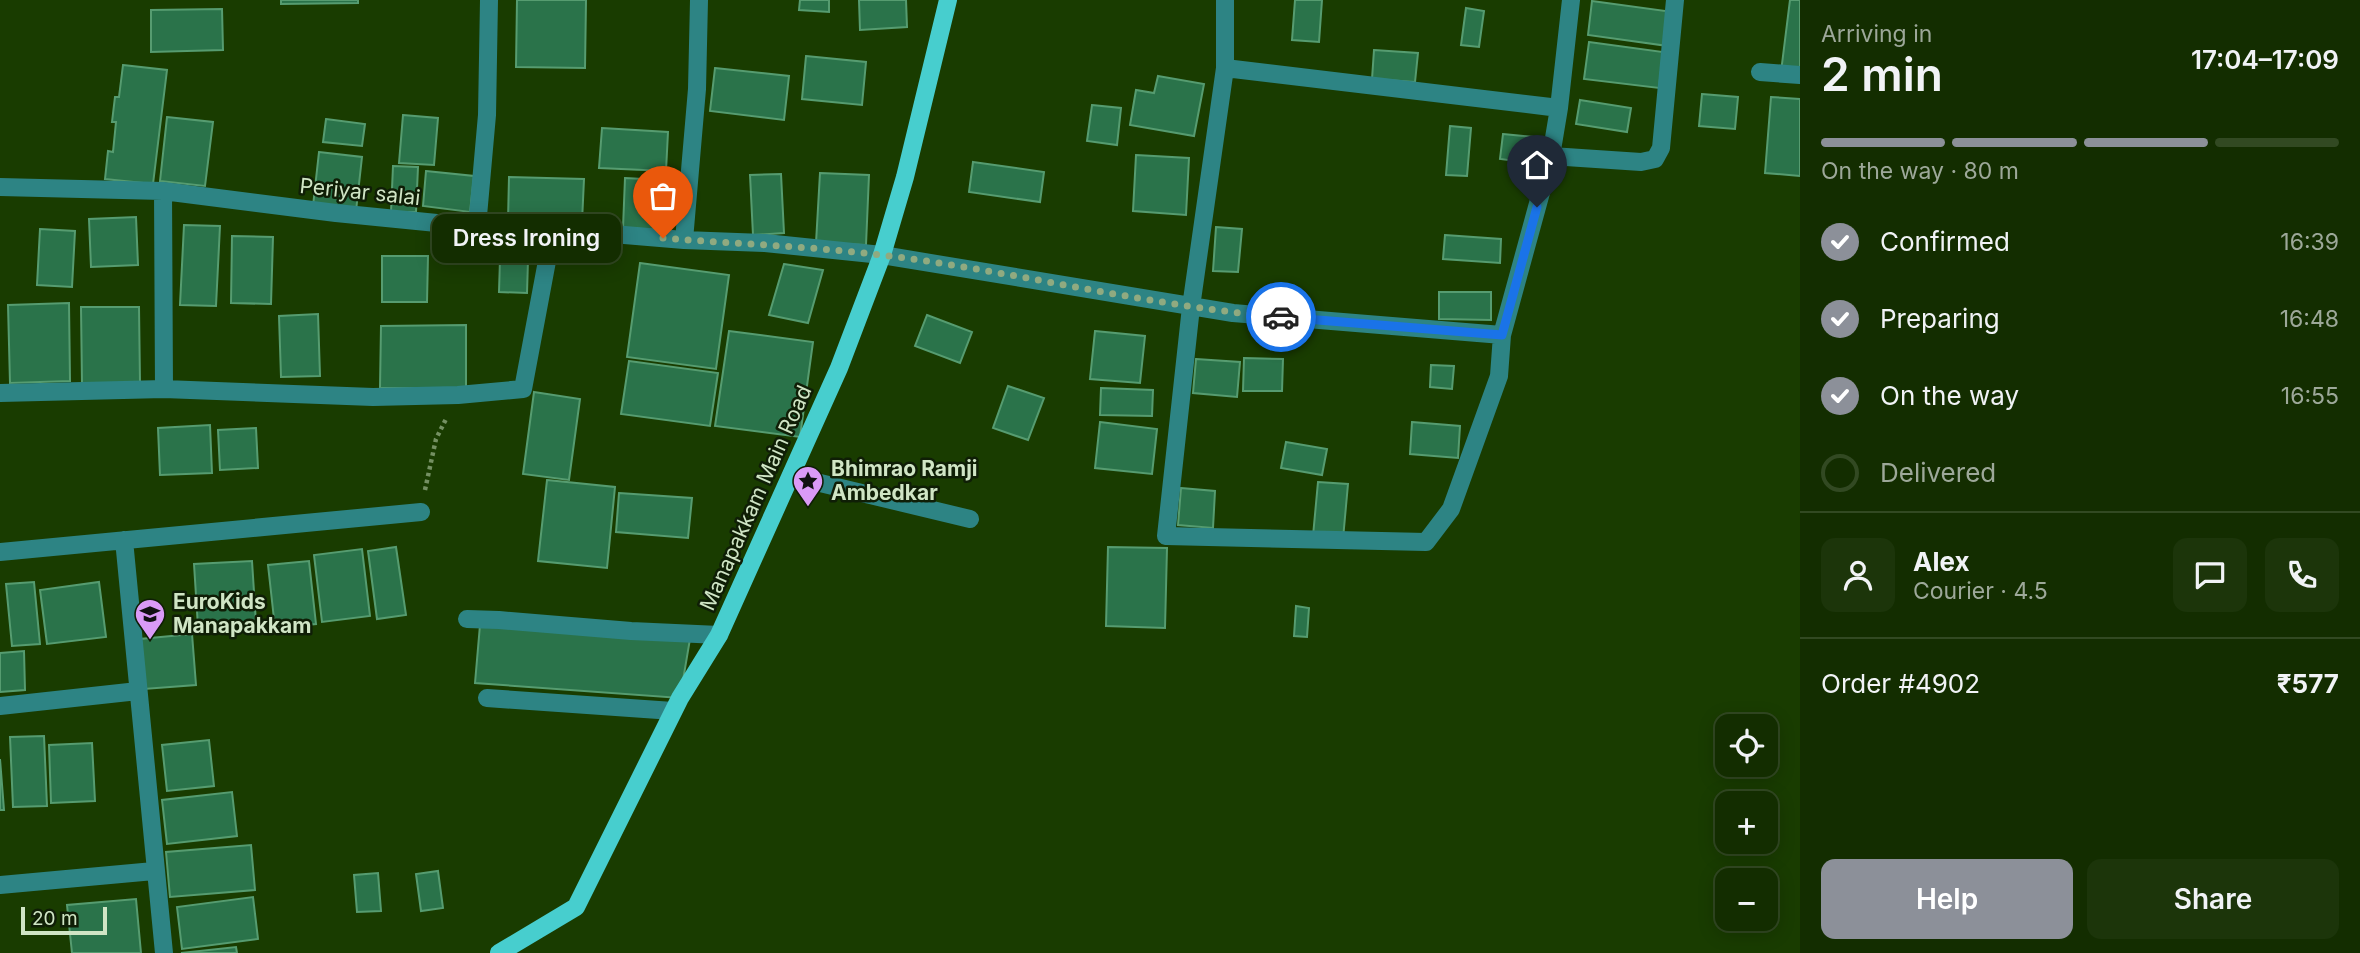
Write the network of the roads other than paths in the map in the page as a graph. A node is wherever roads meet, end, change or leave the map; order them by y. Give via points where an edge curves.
1 (489, 0) edge
2 (699, 0) edge
3 (948, 0) edge
4 (1225, 0) edge
5 (1571, 0) edge
6 (1675, 0) edge
7 (1225, 68) junction
8 (1760, 72) dead end
9 (1800, 75) edge
10 (1559, 108) junction
11 (1551, 156) junction
12 (0, 187) edge
13 (163, 191) junction
14 (477, 227) junction
15 (553, 229) junction
16 (684, 240) junction
17 (882, 255) junction
18 (1191, 307) junction
19 (1502, 335) junction
20 (164, 389) junction
21 (0, 393) edge
22 (791, 476) junction
23 (421, 512) road end
24 (970, 519) dead end
25 (124, 540) junction
26 (0, 552) edge
27 (467, 620) dead end
28 (719, 635) junction
29 (138, 691) junction
30 (487, 698) dead end
31 (0, 706) edge
32 (673, 711) junction
33 (154, 871) junction
34 (0, 885) edge
35 (164, 953) edge
36 (499, 953) edge

1 - 14 street via 487,115
2 - 16 street via 697,89
3 - 17 main road, Manapakkam Main Road
4 - 7 street
5 - 10 street
6 - 11 street via 1661,148 1655,159
7 - 10 street
7 - 18 street
8 - 9 street
10 - 11 street
11 - 19 street
12 - 13 street, Periyar salai
13 - 14 street, Periyar salai
13 - 20 street
14 - 15 street, Periyar salai
15 - 16 street, Periyar salai
15 - 20 street via 523,389 458,396 373,397
16 - 17 street, Periyar salai
17 - 18 street, Periyar salai
17 - 22 main road, Manapakkam Main Road
18 - 19 street, Periyar salai
18 - 19 street via 1166,536 1426,542 1451,509 1499,376
20 - 21 street
22 - 24 street
22 - 28 main road, Manapakkam Main Road
23 - 25 street
25 - 26 street
25 - 29 street
27 - 28 street
28 - 32 main road, Manapakkam Main Road
29 - 31 street
29 - 33 street
30 - 32 street
32 - 36 main road, Manapakkam Main Road via 576,906
33 - 34 street
33 - 35 street

